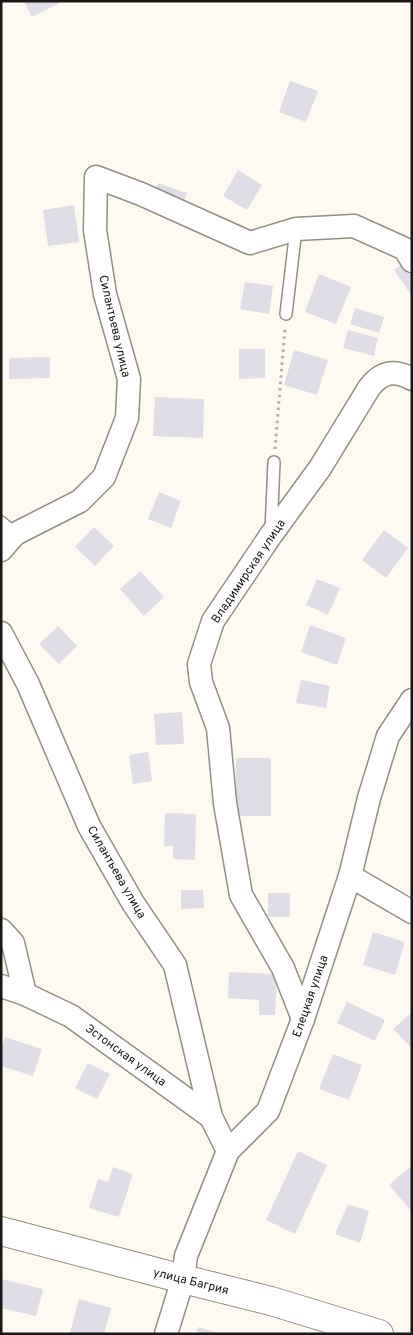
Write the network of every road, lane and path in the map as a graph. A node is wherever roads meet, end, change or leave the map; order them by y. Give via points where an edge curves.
1 (296, 229) junction
2 (412, 260) edge
3 (286, 314) joint
4 (412, 379) edge
5 (274, 462) joint
6 (6, 535) edge
7 (271, 535) junction
8 (1, 633) edge
9 (412, 700) edge
10 (350, 876) junction
11 (412, 912) edge
12 (1, 930) edge
13 (1, 986) edge
14 (25, 994) junction
15 (303, 1019) junction
16 (211, 1117) junction
17 (228, 1151) junction
18 (1, 1230) edge
19 (183, 1279) junction
20 (166, 1334) edge
21 (379, 1334) edge

1 - 2 street, Силантьева улица via 354,226 405,249
1 - 3 lane
1 - 6 street, Силантьева улица via 250,243 96,177 96,230 105,294 129,379 127,418 104,477 80,501
3 - 5 path
4 - 7 street, Владимирская улица via 392,373 375,380 320,468
5 - 7 lane
7 - 15 street, Владимирская улица via 213,621 199,664 201,682 218,728 224,803 242,895 283,968
8 - 16 street, Силантьева улица via 28,684 89,826 133,903 175,965
9 - 10 street, Елецкая улица via 388,736
10 - 11 street
10 - 15 street, Елецкая улица
12 - 14 street via 13,943
13 - 14 street, Эстонская улица
14 - 16 street, Эстонская улица via 71,1016
15 - 17 street, Елецкая улица via 268,1111
16 - 17 street, Эстонская улица
17 - 19 street, Елецкая улица via 186,1256
18 - 19 main road, улица Багрия
19 - 20 street, Елецкая улица
19 - 21 main road, улица Багрия via 271,1301

